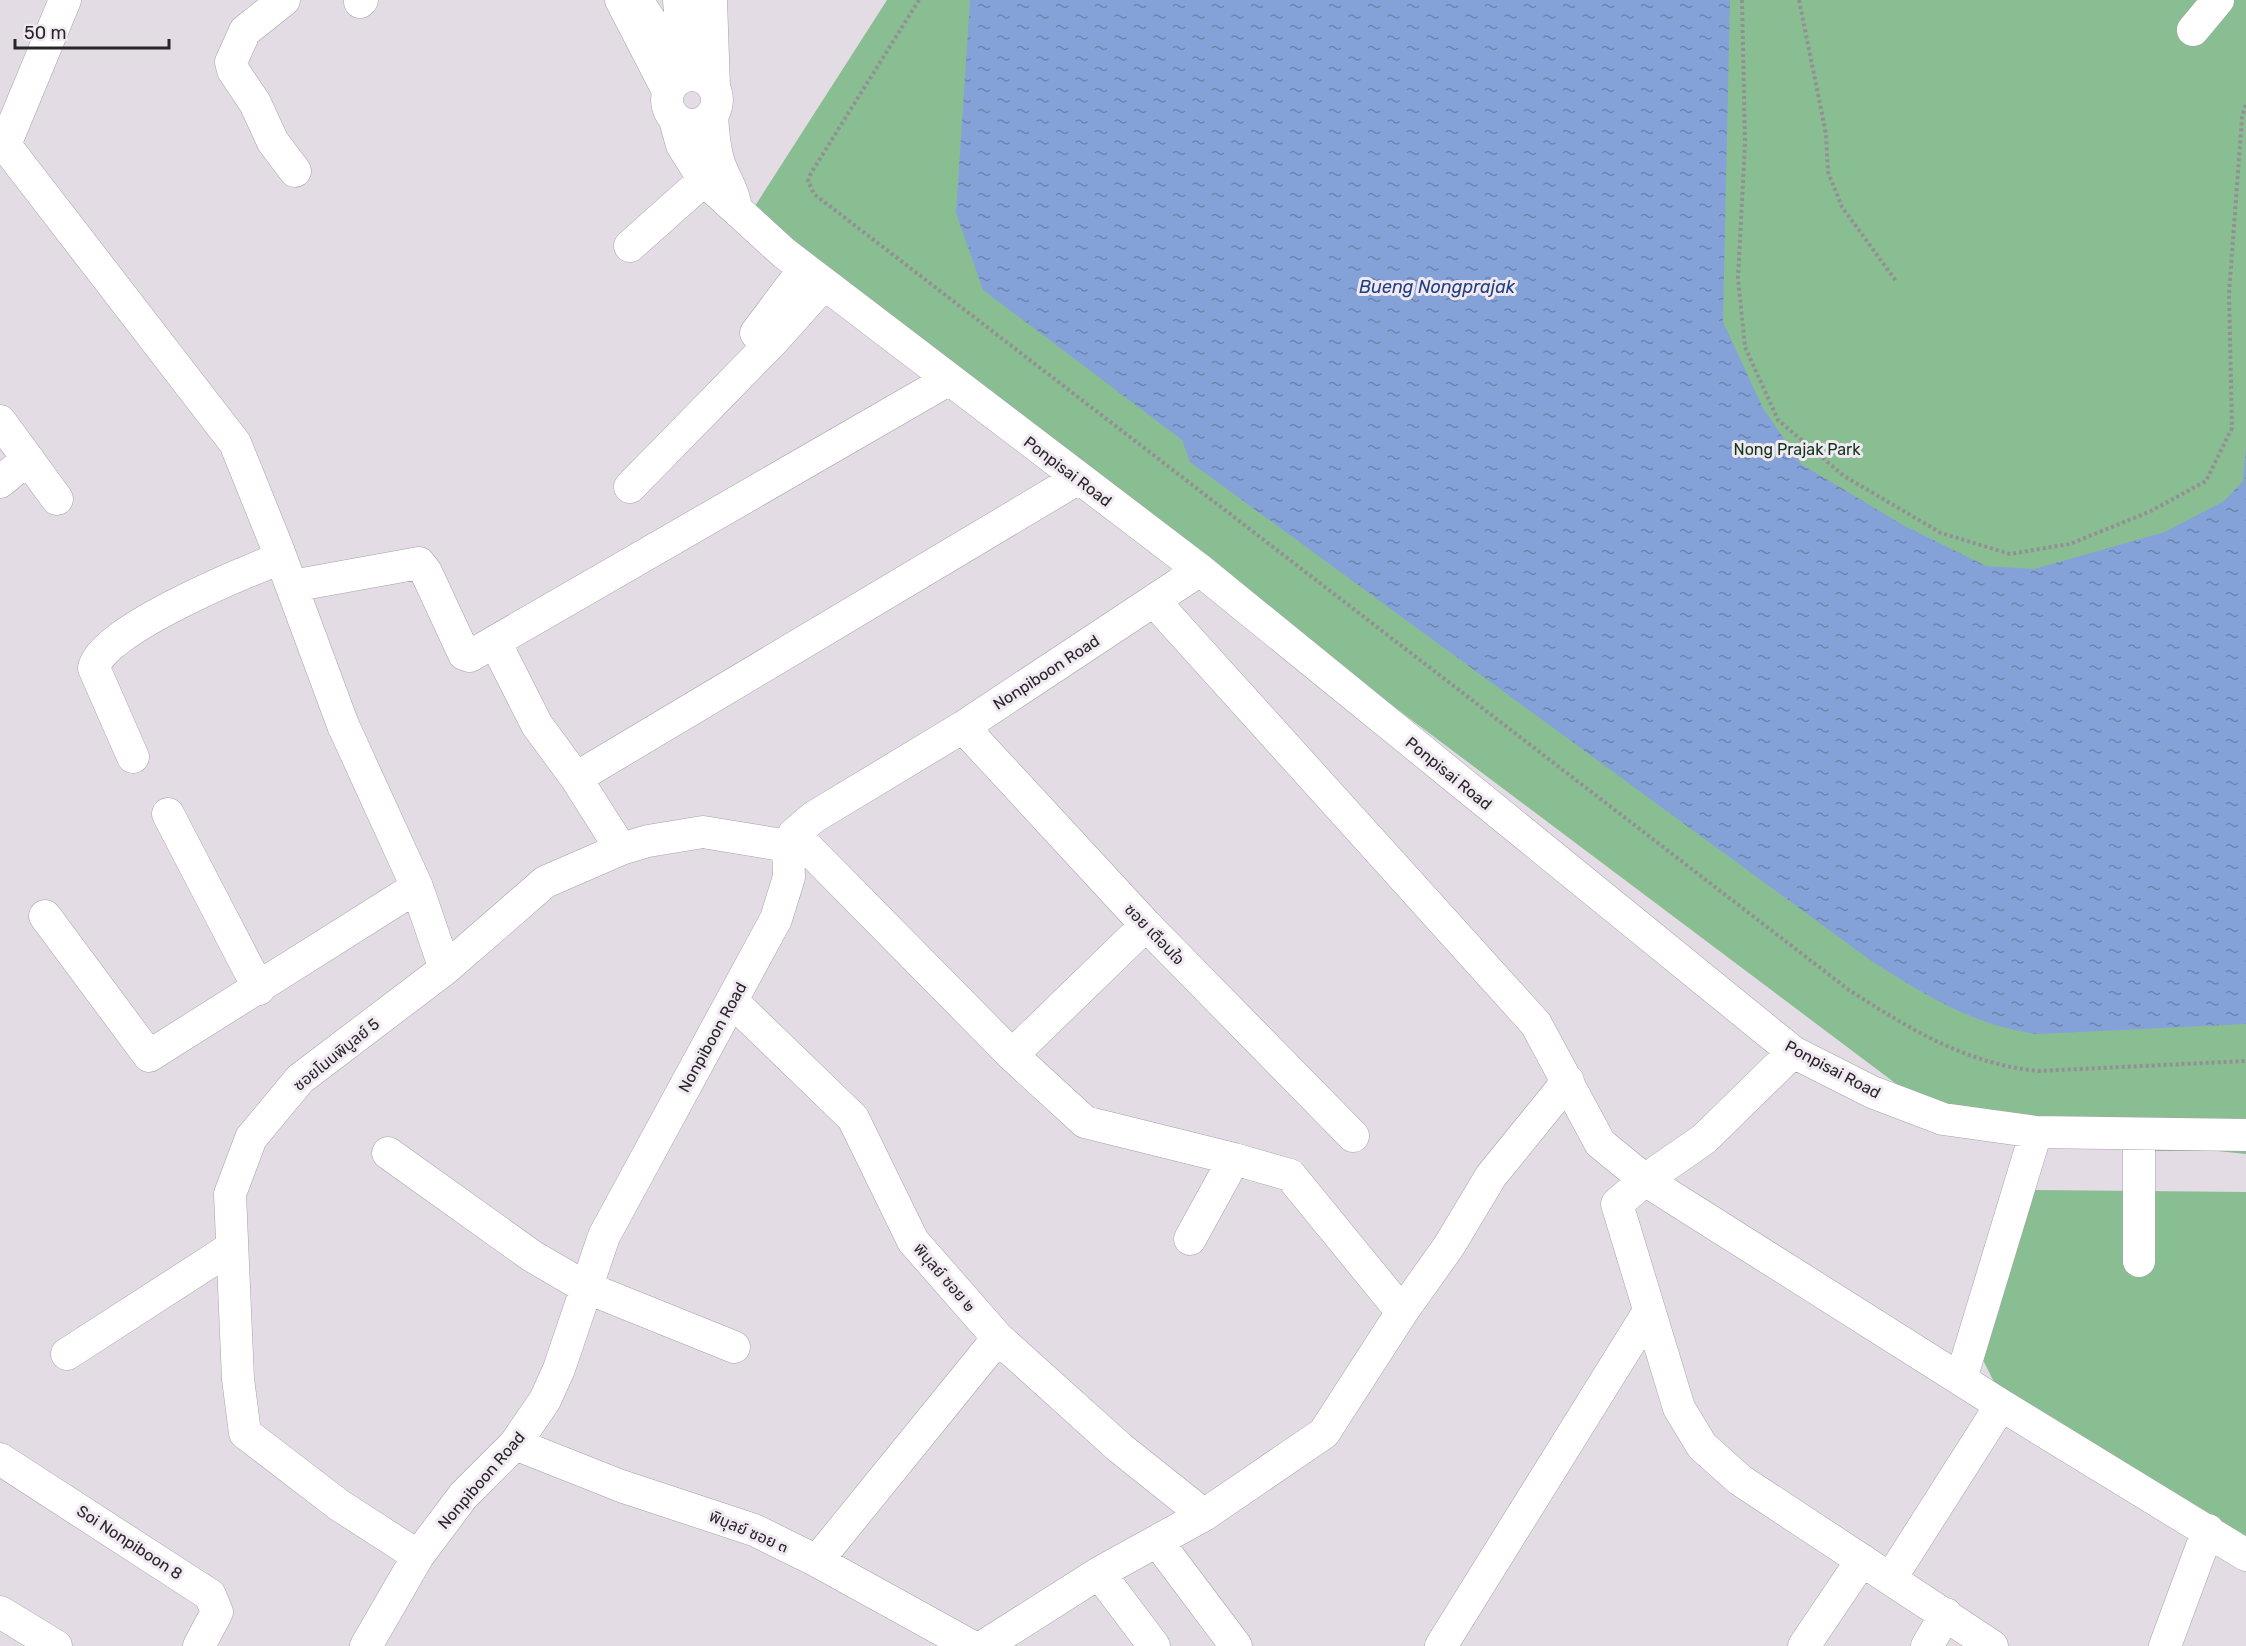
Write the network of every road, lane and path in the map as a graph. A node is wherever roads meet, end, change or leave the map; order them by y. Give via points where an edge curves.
1 (65, 0) edge
2 (284, 0) edge
3 (711, 0) edge
4 (919, 0) edge
5 (1742, 0) edge
6 (1799, 0) edge
7 (2198, 0) edge
8 (2217, 0) edge
9 (632, 4) edge
10 (679, 5) edge
11 (676, 95) junction
12 (713, 101) junction
13 (2246, 105) edge
14 (3, 147) edge
15 (295, 171) dead end
16 (704, 180) junction
17 (735, 207) junction
18 (630, 246) dead end
19 (814, 276) junction
20 (1896, 280) dead end
21 (749, 342) dead end
22 (948, 380) junction
23 (0, 421) edge
24 (28, 459) junction
25 (1077, 479) junction
26 (0, 482) edge
27 (630, 487) dead end
28 (57, 499) dead end
29 (1200, 570) junction
30 (287, 572) junction
31 (1154, 601) junction
32 (495, 642) junction
33 (963, 727) junction
34 (132, 757) dead end
35 (576, 778) junction
36 (168, 814) dead end
37 (791, 840) junction
38 (621, 849) junction
39 (417, 887) junction
40 (45, 916) dead end
41 (1146, 925) junction
42 (445, 969) junction
43 (259, 989) junction
44 (732, 1001) junction
45 (1793, 1052) junction
46 (1012, 1055) junction
47 (2246, 1061) edge
48 (1568, 1081) junction
49 (2036, 1132) junction
50 (2139, 1134) junction
51 (2246, 1135) edge
52 (1353, 1136) dead end
53 (388, 1153) dead end
54 (1234, 1159) junction
55 (1645, 1180) junction
56 (1190, 1239) dead end
57 (231, 1248) junction
58 (2139, 1261) dead end
59 (585, 1287) junction
60 (1402, 1312) junction
61 (1648, 1313) junction
62 (998, 1338) junction
63 (734, 1347) dead end
64 (67, 1354) dead end
65 (1961, 1379) junction
66 (2001, 1405) junction
67 (515, 1444) junction
68 (0, 1459) edge
69 (1204, 1515) junction
70 (2208, 1530) junction
71 (1157, 1541) junction
72 (2246, 1555) edge
73 (418, 1556) junction
74 (1862, 1560) junction
75 (817, 1561) junction
76 (1099, 1573) junction
77 (1891, 1578) junction
78 (0, 1612) edge
79 (1946, 1614) junction
80 (56, 1646) edge
81 (199, 1646) edge
82 (366, 1646) edge
83 (972, 1646) edge
84 (984, 1646) edge
85 (1154, 1646) edge
86 (1236, 1646) edge
87 (1441, 1646) edge
88 (1804, 1646) edge
89 (1927, 1646) edge
90 (1992, 1646) edge
91 (2165, 1646) edge

1 - 14 street
2 - 15 street via 245,31 231,63 273,142
3 - 12 street
4 - 47 path via 811,173 808,181 814,194 1849,990 1912,1031 1950,1049 2008,1068 2038,1071
5 - 13 path via 1745,143 1738,278 1745,347 1778,420 1844,476 1941,533 2010,554 2070,544 2151,511 2206,481 2232,428 2229,294
6 - 20 path via 1826,134 1828,172 1842,207
7 - 8 street via 2193,30
9 - 10 street
9 - 11 street
10 - 11 street, Ponpisai Road
11 - 12 street via 697,75 707,79
11 - 12 street via 694,126 704,123
11 - 16 street, Ponpisai Road via 682,145
12 - 17 street via 714,144 733,190
14 - 30 street via 236,443
16 - 17 street, Ponpisai Road
16 - 18 street
17 - 19 street, Ponpisai Road
19 - 21 street
19 - 22 street, Ponpisai Road
19 - 27 street via 772,342
22 - 25 street, Ponpisai Road
22 - 32 street
23 - 24 street
24 - 26 street
24 - 28 street
25 - 29 street, Ponpisai Road
25 - 35 street
29 - 31 street, Nonpiboon Road
29 - 45 street, Ponpisai Road
30 - 32 street via 415,561 422,564 464,654 470,656
30 - 34 street via 209,586 143,622 101,655 94,668
30 - 39 street via 343,725
31 - 33 street, Nonpiboon Road
31 - 48 street via 1536,1024
32 - 35 street via 537,725
33 - 37 street, Nonpiboon Road via 814,817
33 - 41 street, ซอย เตือนใจ
35 - 38 street
36 - 43 street
37 - 38 street, ซอยโนนพิบูลย์ 5 via 704,832
37 - 44 street, Nonpiboon Road via 789,877 776,919
37 - 46 street
38 - 42 street, ซอยโนนพิบูลย์ 5 via 546,882
39 - 42 street
39 - 43 street
40 - 43 street via 149,1056
41 - 46 street
41 - 52 street, ซอย เตือนใจ
42 - 57 street, ซอยโนนพิบูลย์ 5 via 300,1079 251,1138 230,1194
44 - 59 street, Nonpiboon Road via 604,1236
44 - 62 street, พิบุลย์ ซอย ๒ via 853,1118 912,1240
45 - 49 street, Ponpisai Road via 1872,1092 1943,1119
45 - 55 street via 1704,1139
46 - 54 street via 1085,1122
48 - 55 street via 1600,1143
48 - 60 street via 1491,1176 1449,1246
49 - 50 street, Ponpisai Road
49 - 65 street
50 - 51 street, Ponpisai Road
50 - 58 street
53 - 59 street via 522,1250
54 - 56 street
54 - 60 street via 1290,1175
55 - 61 street via 1617,1204
55 - 65 street
57 - 64 street
57 - 73 street, ซอยโนนพิบูลย์ 5 via 245,1433 339,1505
59 - 63 street
59 - 67 street, Nonpiboon Road via 559,1369 545,1400
60 - 69 street via 1324,1433
61 - 74 street via 1679,1408 1702,1446 1740,1480
61 - 87 street
62 - 69 street, พิบุลย์ ซอย ๒ via 1120,1448
62 - 75 street
65 - 66 street
66 - 70 street
66 - 77 street
67 - 73 street, Nonpiboon Road via 464,1496
67 - 75 street, พิบุลย์ ซอย ๓ via 621,1486 754,1530
68 - 81 street, Soi Nonpiboon 8 via 210,1595 217,1612
69 - 71 street
70 - 72 street
70 - 91 street
71 - 76 street
71 - 86 street
73 - 82 street, Nonpiboon Road
74 - 77 street
74 - 88 street
75 - 83 street, พิบุลย์ ซอย ๓
76 - 84 street
76 - 85 street
77 - 79 street
78 - 80 street
79 - 89 street
79 - 90 street

